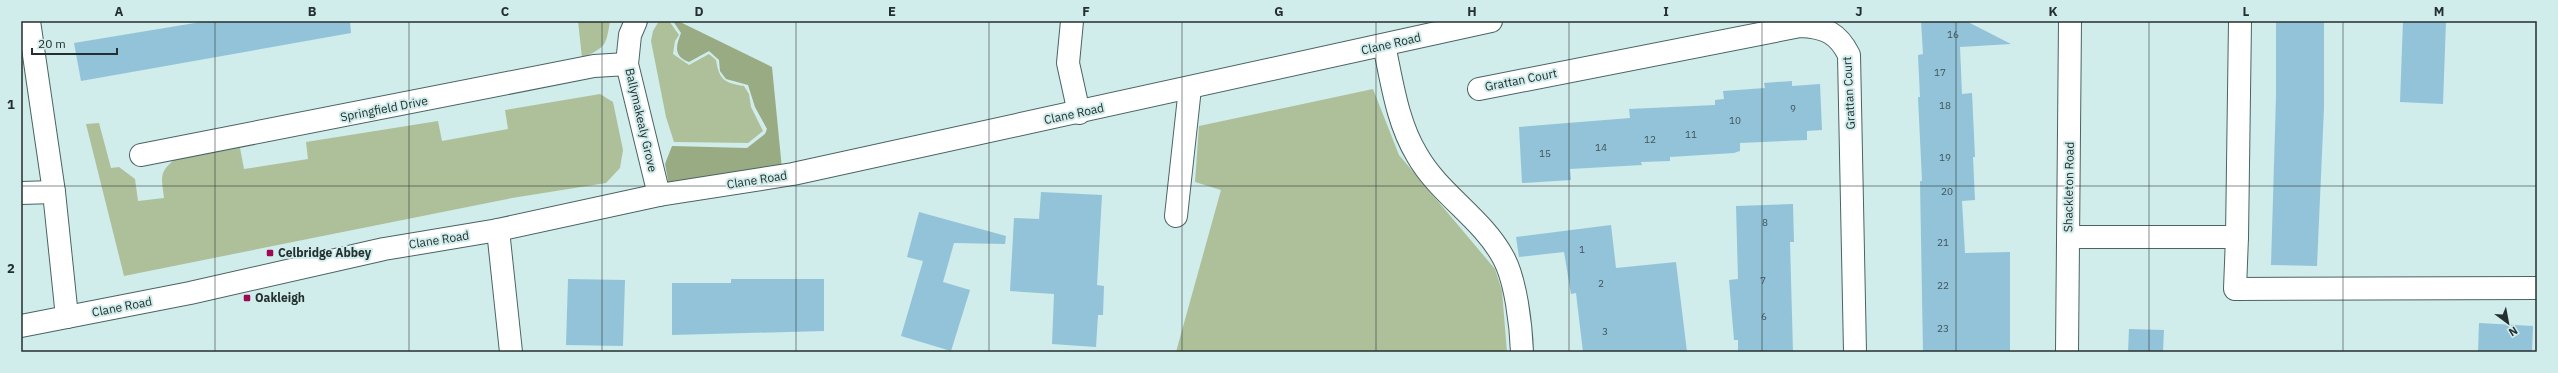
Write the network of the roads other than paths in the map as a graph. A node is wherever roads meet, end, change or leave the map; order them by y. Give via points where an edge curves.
1 (29, 21) edge
2 (636, 21) edge
3 (1072, 21) edge
4 (1491, 21) edge
5 (2070, 21) edge
6 (2240, 21) edge
7 (1384, 45) junction
8 (627, 64) junction
9 (1190, 88) junction
10 (1479, 88) dead end
11 (1079, 113) junction
12 (141, 155) dead end
13 (54, 192) junction
14 (21, 194) edge
15 (659, 196) junction
16 (1176, 216) dead end
17 (498, 230) junction
18 (2069, 237) junction
19 (2236, 237) junction
20 (2537, 288) edge
21 (67, 317) junction
22 (21, 326) edge
23 (511, 352) edge
24 (1522, 352) edge
25 (1855, 352) edge
26 (2067, 352) edge

1 - 13 street
2 - 8 street, Ballymakealy Grove via 630,35
3 - 11 street via 1068,63
4 - 7 street, Clane Road
5 - 18 street, Shackleton Road
6 - 19 street
7 - 9 street, Clane Road
7 - 24 street via 1404,132 1417,157 1441,187 1492,241 1504,258 1517,310
8 - 12 street, Springfield Drive via 594,66
8 - 15 street, Ballymakealy Grove
9 - 11 street, Clane Road
9 - 16 street
10 - 25 street, Grattan Court via 1800,26 1818,26 1832,32 1843,42 1849,55
11 - 15 street, Clane Road via 793,174
13 - 14 street
13 - 21 street
15 - 17 street, Clane Road
17 - 21 street, Clane Road via 384,249 190,293
17 - 23 street
18 - 19 street
18 - 26 street, Shackleton Road
19 - 20 street via 2235,289
21 - 22 street, Clane Road

